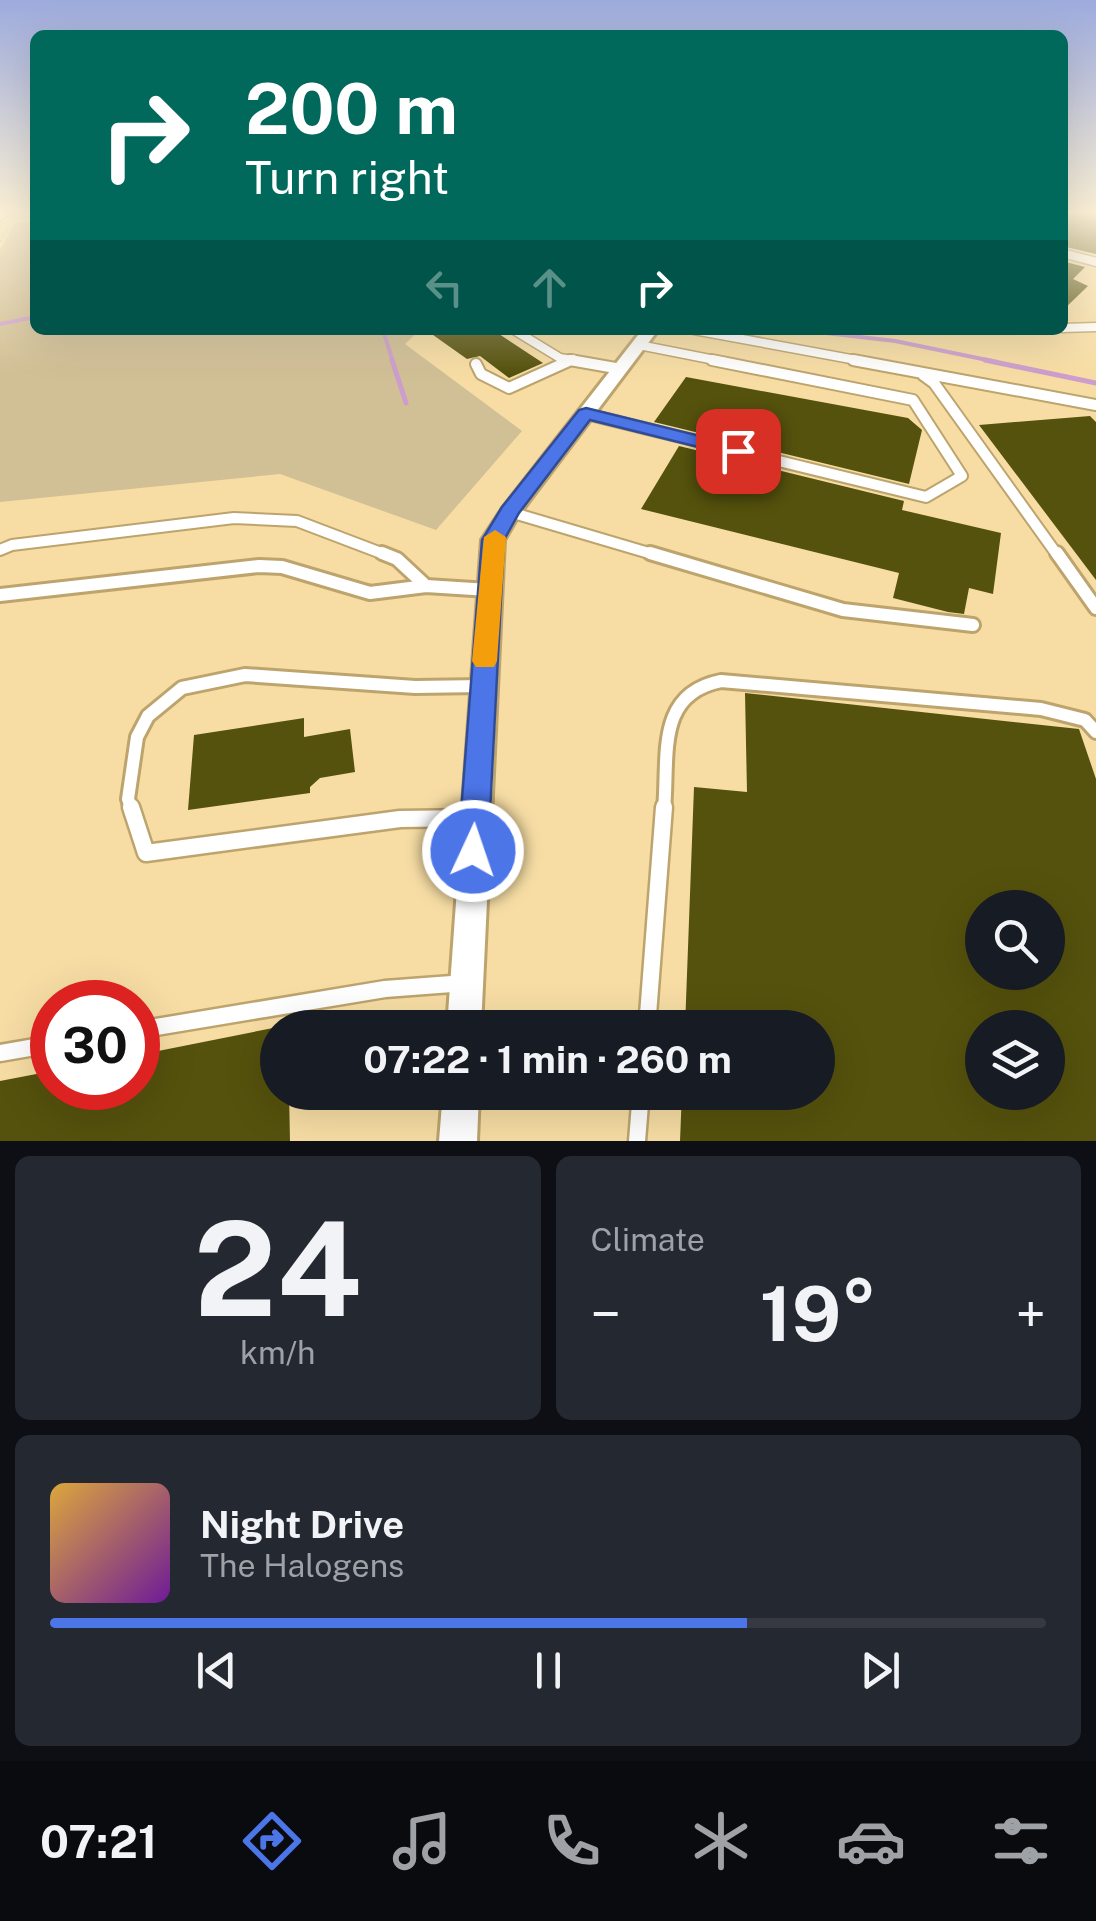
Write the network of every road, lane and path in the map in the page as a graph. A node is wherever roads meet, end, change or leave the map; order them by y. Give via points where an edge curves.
1 (1096, 327) edge
2 (1068, 328) edge
3 (522, 335) edge
4 (721, 335) edge
5 (645, 337) edge
6 (574, 360) junction
7 (476, 364) dead end
8 (621, 368) junction
9 (920, 372) junction
10 (1096, 405) edge
11 (586, 414) junction
12 (510, 512) junction
13 (0, 550) edge
14 (426, 586) junction
15 (489, 590) junction
16 (0, 596) edge
17 (1096, 608) edge
18 (973, 625) dead end
19 (483, 686) junction
20 (1096, 732) edge
21 (474, 818) junction
22 (466, 983) junction
23 (465, 1010) edge
24 (648, 1010) edge
25 (160, 1026) edge
26 (30, 1048) edge
27 (0, 1053) edge
28 (459, 1110) edge
29 (641, 1110) edge
30 (458, 1141) edge
31 (638, 1141) edge

1 - 2 lane
3 - 6 lane
4 - 9 lane
5 - 8 street
5 - 11 lane via 913,400 962,476 926,497
6 - 7 lane via 508,388
6 - 8 lane
8 - 11 street
9 - 10 lane
9 - 17 lane
11 - 12 street
12 - 15 street via 493,540
12 - 18 lane via 842,610
13 - 14 lane via 234,518 297,521 396,559
14 - 15 lane
14 - 16 lane via 370,592 259,566
15 - 19 street
19 - 21 street
19 - 21 lane via 245,675 182,688 148,716 137,737 128,799 146,853 400,818
20 - 24 lane via 1085,720 1041,709 730,680 695,688 672,712
21 - 22 street
22 - 23 street
22 - 25 lane
26 - 27 lane
28 - 30 street
29 - 31 lane

